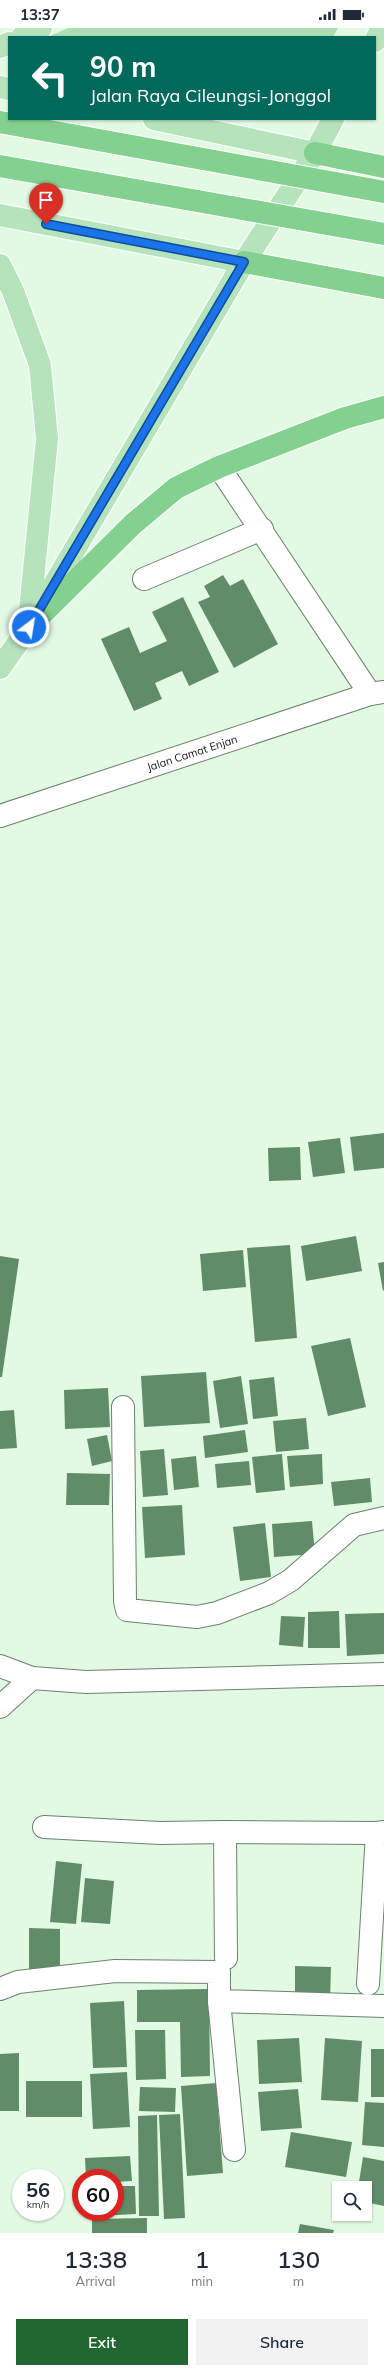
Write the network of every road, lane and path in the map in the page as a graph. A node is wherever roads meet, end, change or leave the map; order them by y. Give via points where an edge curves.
1 (41, 28) edge
2 (382, 28) edge
3 (24, 36) edge
4 (376, 39) edge
5 (159, 120) edge
6 (332, 120) edge
7 (0, 122) edge
8 (315, 152) junction
9 (0, 166) edge
10 (384, 167) edge
11 (384, 192) edge
12 (0, 215) edge
13 (384, 234) edge
14 (244, 262) junction
15 (0, 265) edge
16 (384, 288) edge
17 (384, 407) edge
18 (219, 467) junction
19 (262, 529) junction
20 (144, 579) dead end
21 (29, 627) junction
22 (0, 668) edge
23 (377, 693) edge
24 (0, 816) edge
25 (123, 1407) dead end
26 (384, 1518) edge
27 (0, 1666) edge
28 (384, 1674) edge
29 (32, 1678) junction
30 (0, 1707) edge
31 (44, 1827) dead end
32 (225, 1832) junction
33 (380, 1832) edge
34 (226, 1958) dead end
35 (368, 1984) dead end
36 (0, 1989) edge
37 (219, 2001) junction
38 (384, 2006) edge
39 (234, 2150) dead end

1 - 3 main road
2 - 4 main road
5 - 8 main road
6 - 8 main road
7 - 11 highway, bridge
8 - 10 highway
8 - 14 main road
9 - 13 highway, bridge
12 - 14 main road
14 - 16 highway
14 - 21 main road
15 - 21 main road via 13,290 40,366 47,439
17 - 18 highway via 345,418
18 - 19 street
18 - 21 highway via 176,488 133,524
19 - 20 street
19 - 23 street
21 - 22 main road
23 - 24 street, Jalan Camat Enjan
25 - 26 street via 125,1601 128,1610 197,1617 216,1613 269,1593 291,1580 354,1525
27 - 29 street
28 - 29 street via 86,1682
29 - 30 street
31 - 32 street via 160,1833
32 - 33 street
32 - 34 street
33 - 35 street
36 - 37 street via 18,1982 115,1971 219,1972
37 - 38 street
37 - 39 street

